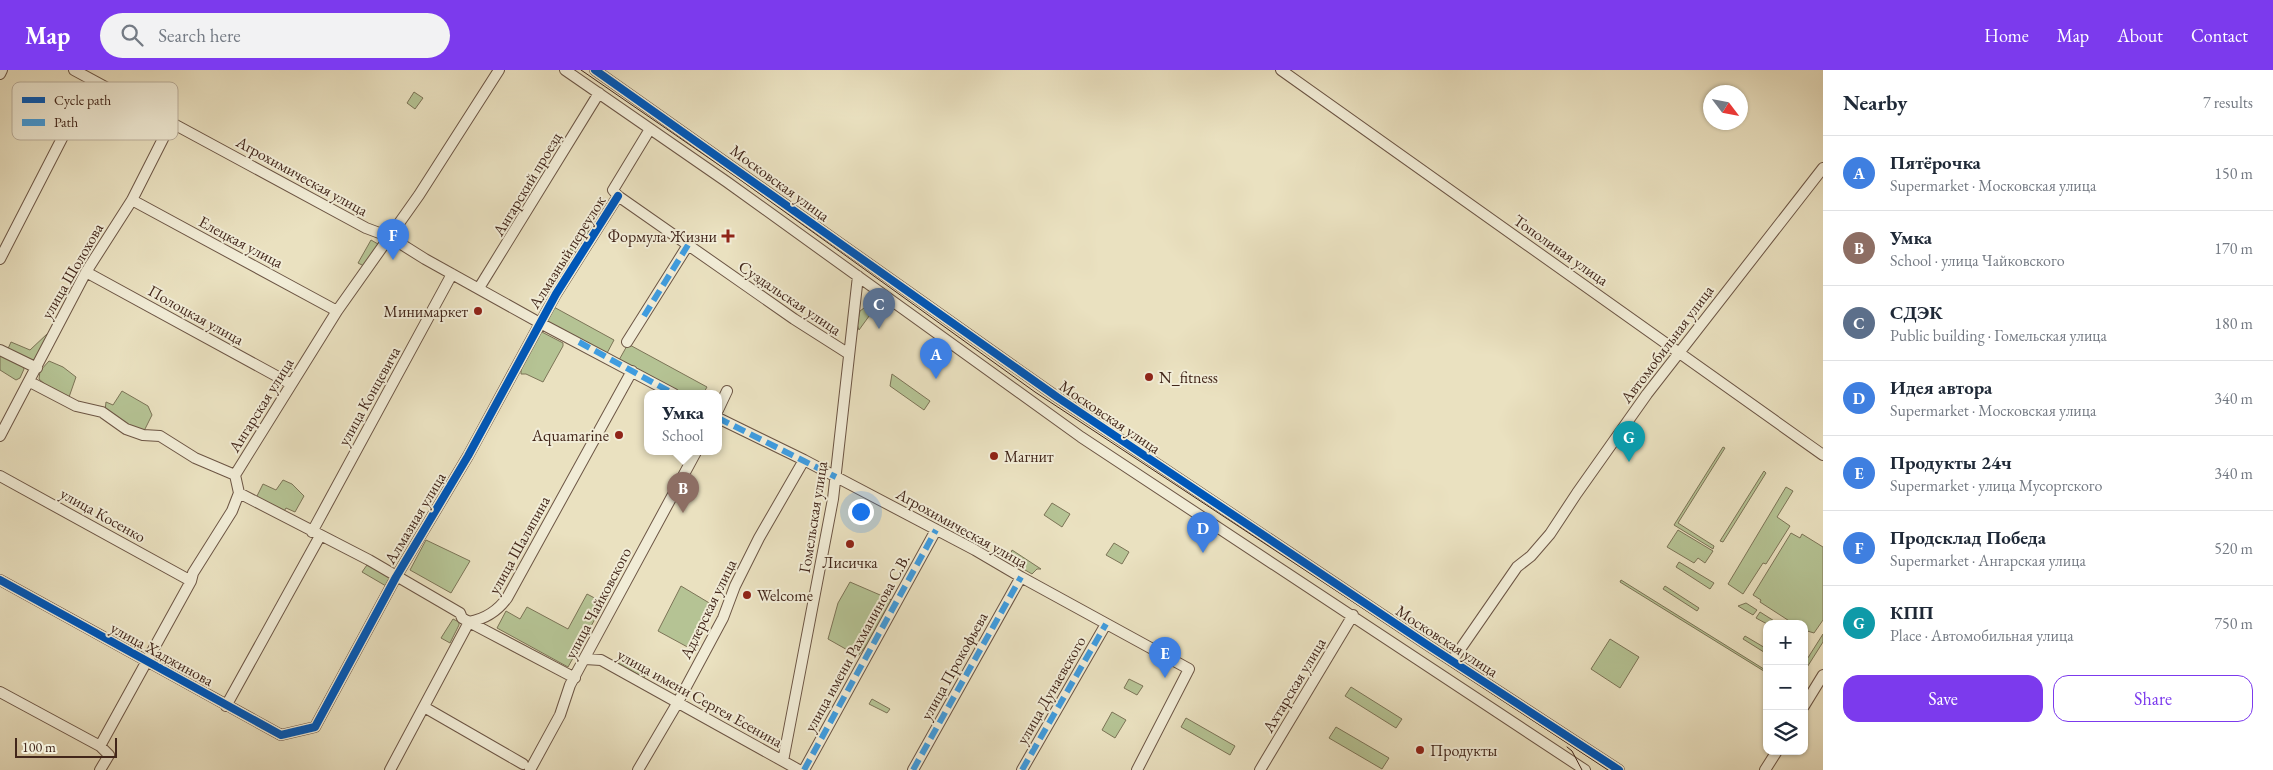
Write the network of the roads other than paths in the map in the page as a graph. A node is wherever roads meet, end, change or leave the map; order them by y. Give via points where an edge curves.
1 (2, 70) edge
2 (74, 70) edge
3 (499, 70) edge
4 (565, 70) edge
5 (595, 70) edge
6 (1281, 70) edge
7 (0, 74) edge
8 (92, 80) joint
9 (96, 82) edge
10 (599, 93) junction
11 (178, 127) edge
12 (650, 129) junction
13 (61, 140) edge
14 (162, 140) edge
15 (1823, 168) edge
16 (618, 196) junction
17 (132, 200) junction
18 (390, 237) junction
19 (688, 245) junction
20 (0, 259) edge
21 (86, 272) junction
22 (452, 274) junction
23 (858, 276) junction
24 (479, 288) junction
25 (337, 310) junction
26 (540, 323) junction
27 (627, 342) dead end
28 (0, 350) edge
29 (1678, 352) junction
30 (849, 354) junction
31 (37, 368) junction
32 (632, 371) junction
33 (30, 382) junction
34 (292, 384) junction
35 (667, 390) edge
36 (727, 391) dead end
37 (722, 402) edge
38 (722, 420) edge
39 (0, 436) edge
40 (694, 455) edge
41 (1823, 455) edge
42 (804, 460) junction
43 (0, 476) edge
44 (236, 476) junction
45 (836, 477) junction
46 (239, 493) junction
47 (936, 530) junction
48 (316, 534) junction
49 (396, 577) junction
50 (1021, 577) junction
51 (0, 580) edge
52 (191, 581) junction
53 (1353, 615) junction
54 (469, 622) junction
55 (1106, 624) junction
56 (1426, 644) junction
57 (585, 659) junction
58 (1417, 659) junction
59 (146, 660) junction
60 (1455, 664) junction
61 (1823, 675) edge
62 (574, 678) junction
63 (1449, 680) junction
64 (0, 692) edge
65 (1808, 699) edge
66 (678, 702) junction
67 (226, 706) junction
68 (424, 707) junction
69 (315, 727) joint
70 (100, 746) junction
71 (1775, 755) edge
72 (783, 761) junction
73 (527, 767) edge
74 (100, 770) edge
75 (390, 770) edge
76 (638, 770) edge
77 (799, 770) edge
78 (804, 770) edge
79 (913, 770) edge
80 (1022, 770) edge
81 (1137, 770) edge
82 (1260, 770) edge
83 (1585, 770) edge
84 (1620, 770) edge
85 (1766, 770) edge

1 - 7 street
2 - 8 street, Агрохимическая улица
3 - 18 street, Ангарская улица
4 - 10 street, Московская улица
5 - 56 street, Московская улица via 1040,385
6 - 29 street, Тополиная улица
8 - 9 street, Агрохимическая улица
10 - 12 street, Московская улица
10 - 24 street, Ангарский проезд
11 - 18 street, Агрохимическая улица via 366,228
12 - 16 street, Алмазный переулок via 613,190
12 - 23 street, Московская улица
13 - 20 street
14 - 17 street, улица Шолохова
15 - 29 street, Автомобильная улица
16 - 19 street, Суздальская улица
16 - 26 street, Алмазный переулок
17 - 21 street, улица Шолохова
17 - 25 street, Елецкая улица
18 - 22 street, Агрохимическая улица
18 - 25 street, Ангарская улица
19 - 27 street
19 - 30 street, Суздальская улица
21 - 31 street, улица Шолохова
21 - 34 street, Полоцкая улица
22 - 24 street, Агрохимическая улица
22 - 48 street, улица Концевича
23 - 30 street, Гомельская улица
23 - 53 street, Московская улица via 1068,428
24 - 26 street, Агрохимическая улица
25 - 34 street, Ангарская улица
26 - 32 street, Агрохимическая улица
26 - 49 street, Алмазная улица via 468,456
28 - 31 street
29 - 41 street, Тополиная улица
29 - 60 street, Автомобильная улица via 1550,534 1517,567
30 - 45 street, Гомельская улица
31 - 33 street, улица Шолохова
32 - 35 street, Агрохимическая улица
32 - 54 street, улица Шаляпина via 507,598 494,613
33 - 39 street, улица Шолохова
33 - 44 street via 76,406 102,412 126,429 160,436 195,458
34 - 44 street, Ангарская улица
36 - 37 street
38 - 42 street, Агрохимическая улица
40 - 57 street, улица Чайковского
42 - 45 street, Агрохимическая улица
42 - 66 street, Адлерская улица via 759,538 723,618
43 - 52 street, улица Косенко
44 - 46 street, Ангарская улица
45 - 47 street, Агрохимическая улица
45 - 72 street, Гомельская улица
46 - 48 street
46 - 52 street
47 - 50 street, Агрохимическая улица
47 - 78 street, улица имени Рахманинова С.В.
48 - 49 street
48 - 67 street, улица Концевича
49 - 54 street via 460,613
49 - 69 street, Алмазная улица
50 - 55 street, Агрохимическая улица
50 - 79 street, улица Прокофьева
51 - 59 street, улица Хаджинова
52 - 59 street
53 - 58 street, Московская улица
53 - 82 street, Ахтарская улица
54 - 62 street
54 - 68 street
55 - 80 street, улица Дунаевского
55 - 81 street, Агрохимическая улица via 1189,669
56 - 58 street via 1427,650
56 - 60 street, Московская улица
57 - 62 street, улица Чайковского
57 - 66 street, улица имени Сергея Есенина via 600,660
58 - 63 street, Московская улица
59 - 67 street, улица Хаджинова
59 - 70 street
60 - 63 street, Автомобильная улица via 1448,674
60 - 84 street, Московская улица
61 - 65 street
62 - 73 street, улица Чайковского via 560,715
63 - 83 street, Московская улица
64 - 70 street
66 - 72 street, улица имени Сергея Есенина
66 - 76 street, Адлерская улица
67 - 69 street, улица Хаджинова via 281,736
68 - 73 street
68 - 75 street
70 - 74 street via 109,755
71 - 85 street
72 - 77 street, улица имени Сергея Есенина

